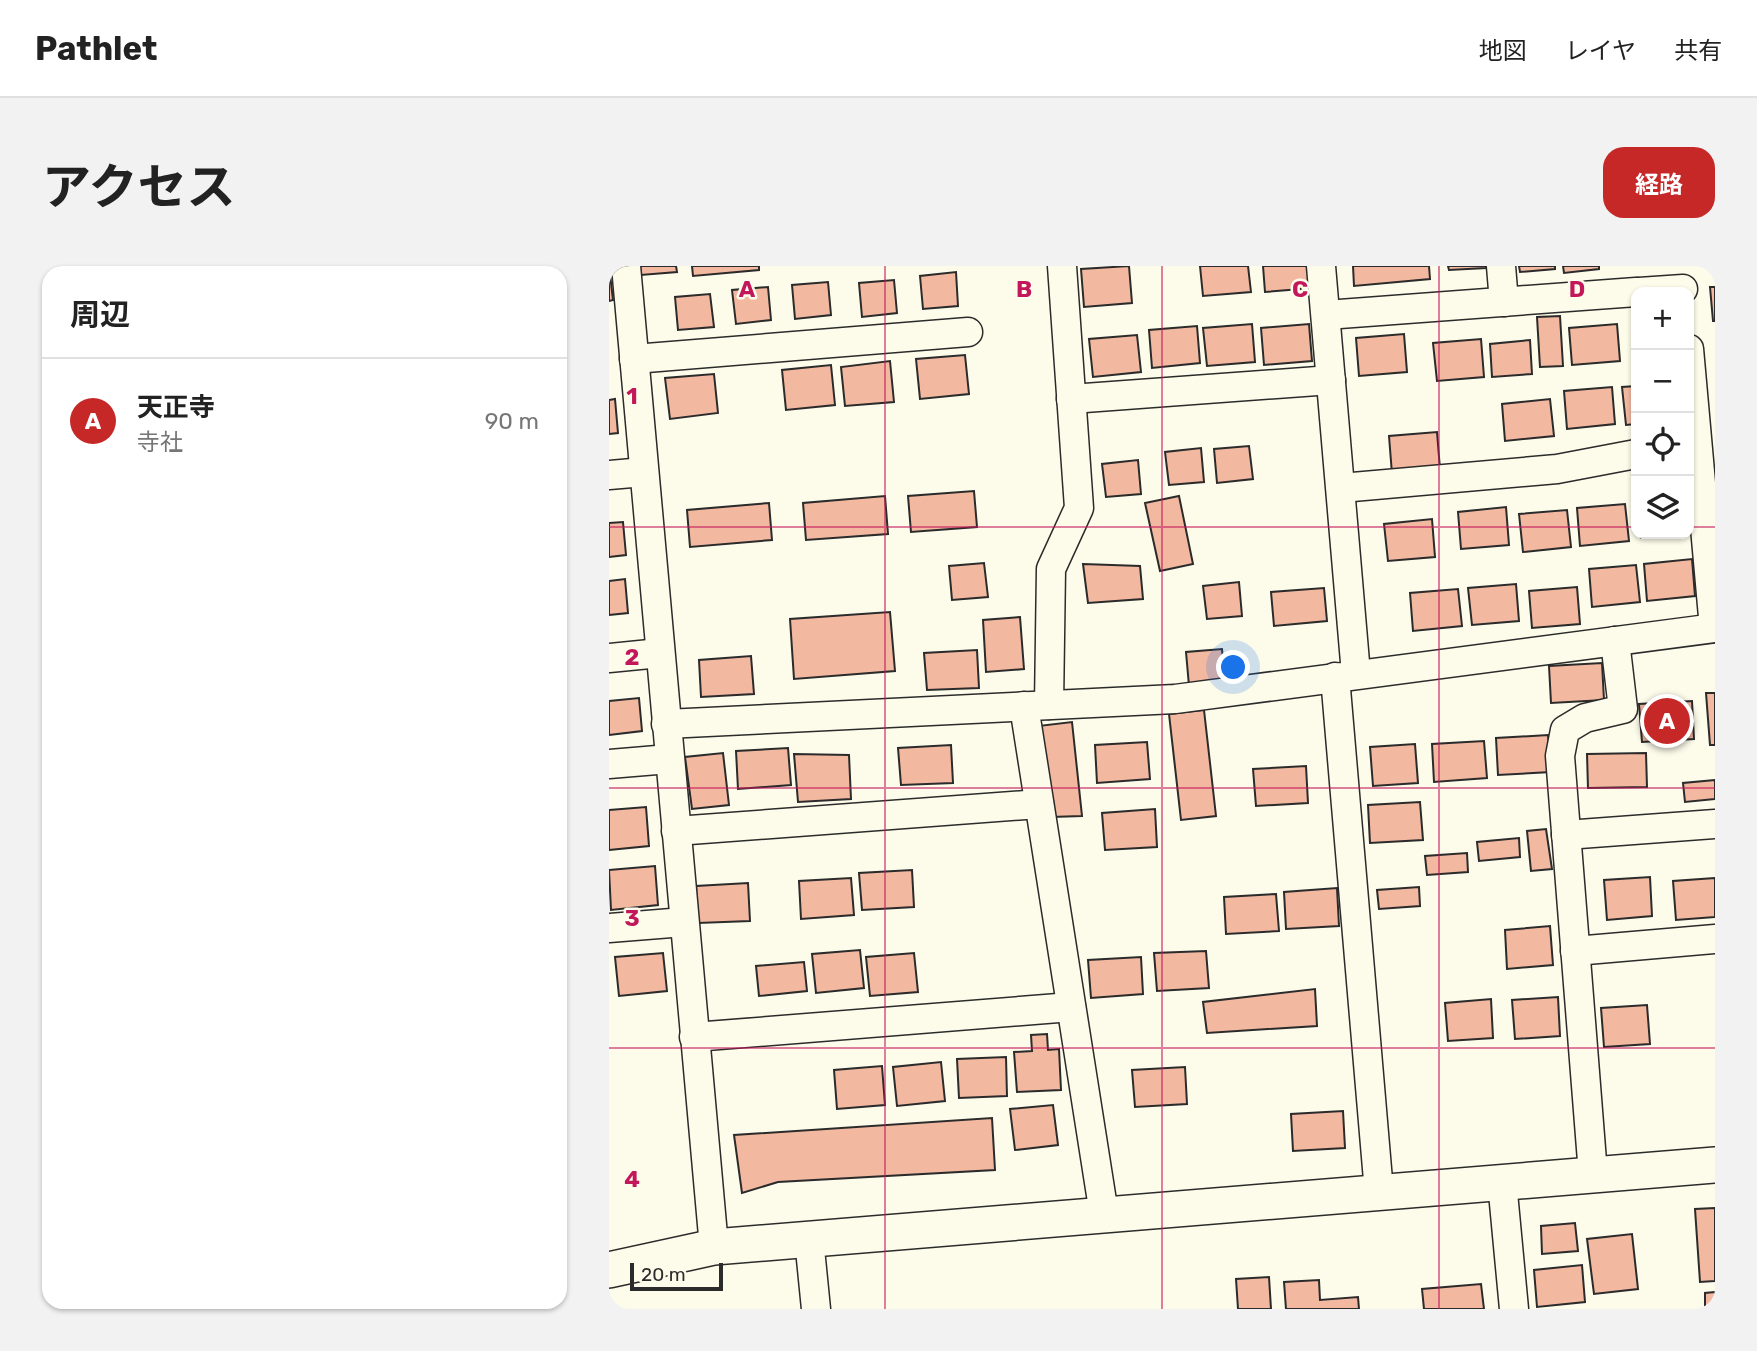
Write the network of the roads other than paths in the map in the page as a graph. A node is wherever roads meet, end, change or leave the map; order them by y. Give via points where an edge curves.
1 (626, 266) edge
2 (1062, 266) edge
3 (1321, 266) edge
4 (1501, 266) edge
5 (1683, 282) edge
6 (1660, 287) edge
7 (1631, 293) edge
8 (1504, 302) junction
9 (1325, 315) junction
10 (968, 332) dead end
11 (1689, 350) edge
12 (634, 359) junction
13 (1331, 380) junction
14 (1071, 399) junction
15 (1704, 406) edge
16 (1694, 440) edge
17 (1694, 452) edge
18 (1631, 455) edge
19 (644, 472) junction
20 (609, 475) edge
21 (1341, 488) junction
22 (1714, 628) edge
23 (1615, 641) junction
24 (660, 653) junction
25 (609, 658) edge
26 (1346, 675) junction
27 (1036, 706) junction
28 (666, 724) junction
29 (669, 760) junction
30 (609, 764) edge
31 (1039, 804) junction
32 (1715, 824) edge
33 (676, 831) junction
34 (1566, 835) junction
35 (684, 922) junction
36 (609, 928) edge
37 (1715, 939) edge
38 (1575, 951) junction
39 (1071, 1007) junction
40 (694, 1037) junction
41 (1715, 1165) edge
42 (1593, 1174) junction
43 (1502, 1182) junction
44 (1379, 1192) junction
45 (1104, 1214) junction
46 (810, 1238) junction
47 (714, 1247) junction
48 (609, 1270) edge
49 (815, 1309) edge
50 (1514, 1309) edge

1 - 12 street
2 - 14 street
3 - 9 street
4 - 8 street
5 - 6 street
7 - 8 street
8 - 9 street
9 - 13 street
10 - 12 street
11 - 15 street
12 - 19 street
13 - 14 street
13 - 21 street
14 - 27 street via 1079,508 1051,569
15 - 16 street
17 - 22 street
18 - 21 street via 1557,469
19 - 20 street
19 - 24 street
21 - 26 street
22 - 23 street
23 - 26 street
23 - 34 street via 1623,709 1585,718 1565,730 1560,756
24 - 25 street
24 - 28 street
26 - 27 street via 1175,699
26 - 44 street
27 - 28 street
27 - 31 street
28 - 29 street
29 - 30 street
29 - 33 street
31 - 33 street
31 - 39 street
32 - 34 street
33 - 35 street
34 - 38 street
35 - 36 street
35 - 40 street
37 - 38 street
38 - 42 street
39 - 40 street
39 - 45 street
40 - 47 street
41 - 42 street
42 - 43 street
43 - 44 street
43 - 50 street
44 - 45 street
45 - 46 street
46 - 47 street
46 - 49 street
47 - 48 street

